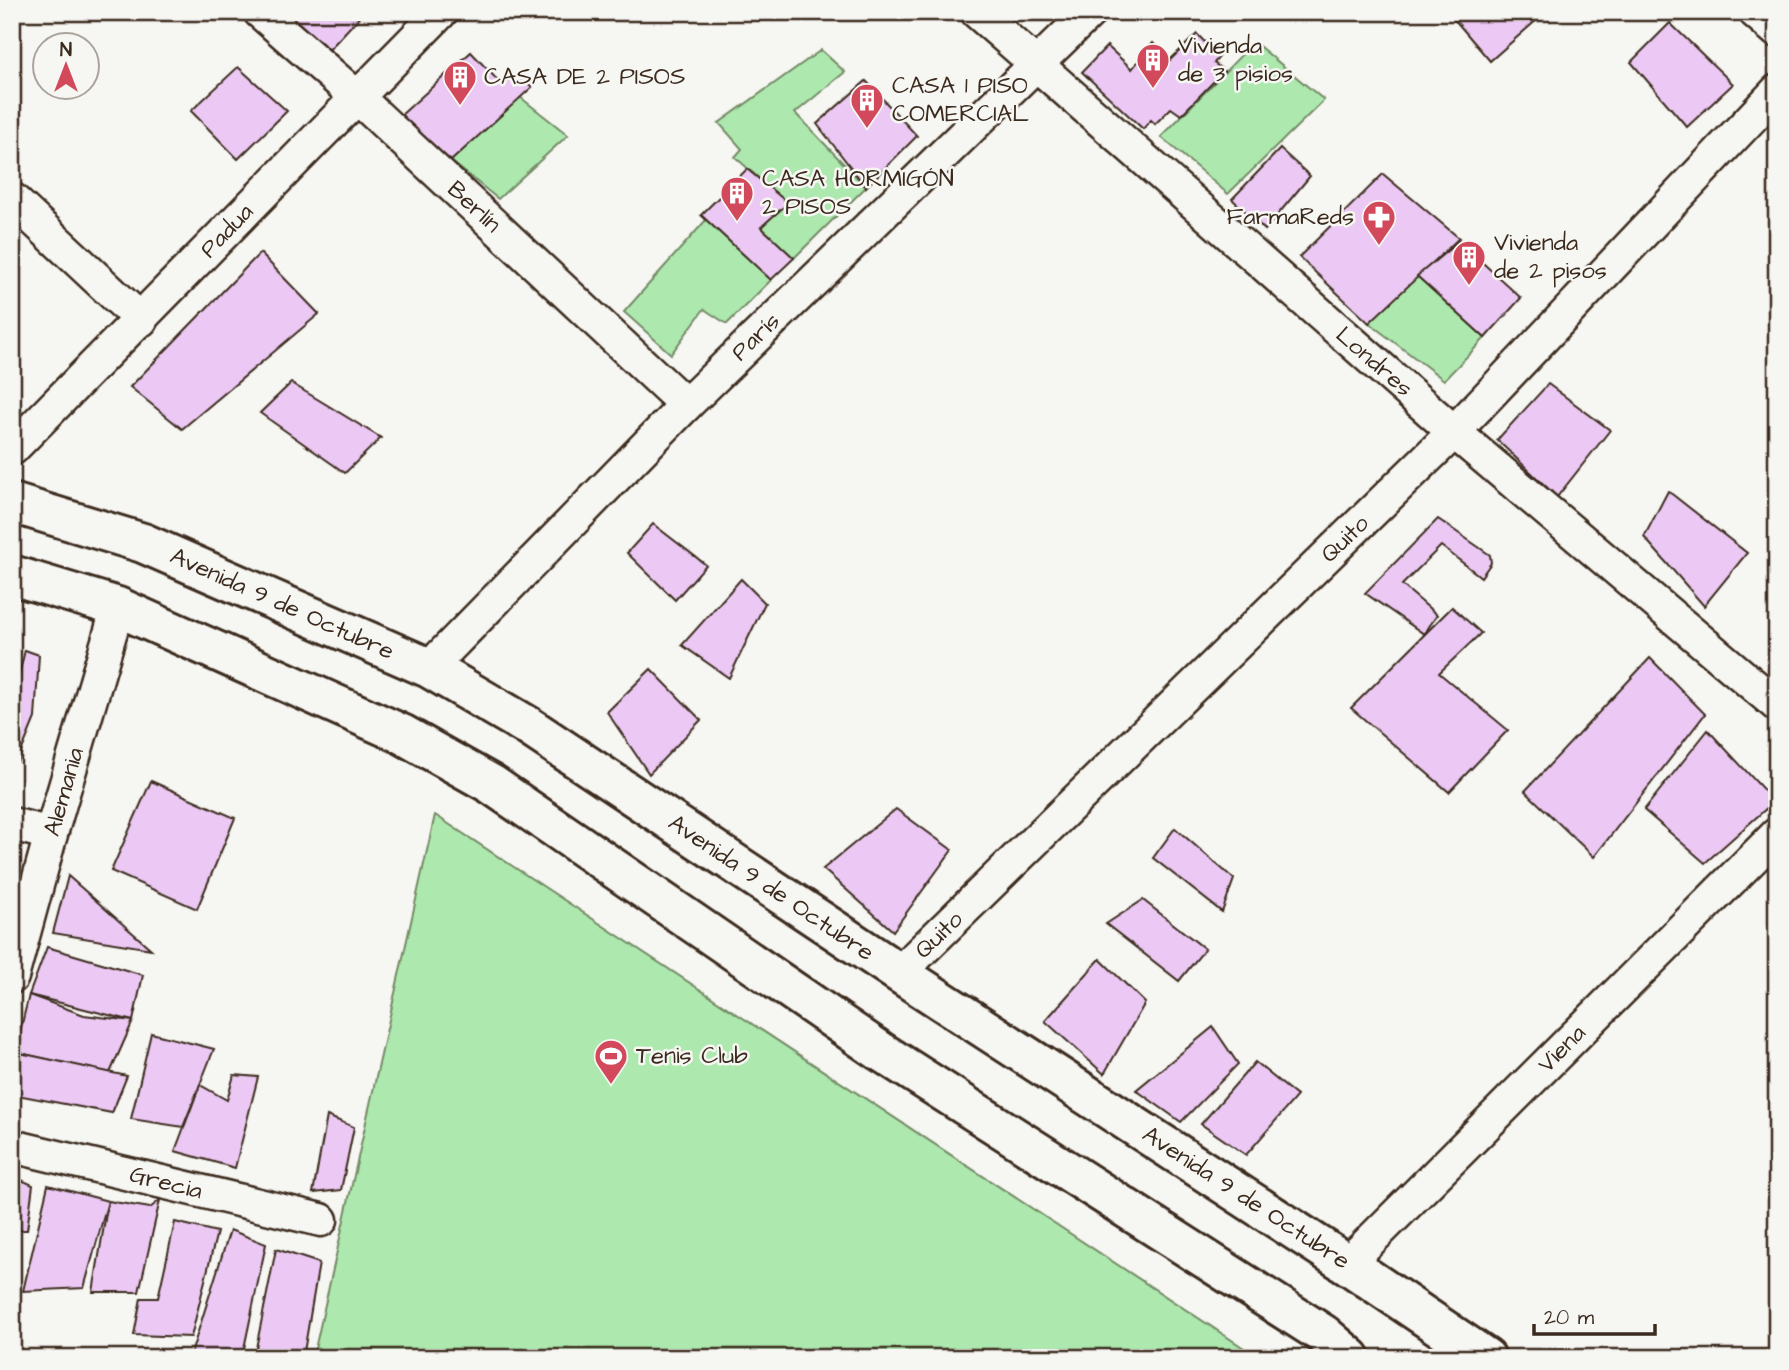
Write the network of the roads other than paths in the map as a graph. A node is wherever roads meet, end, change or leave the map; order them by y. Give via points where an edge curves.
1 (260, 12) edge
2 (440, 12) edge
3 (977, 12) edge
4 (1090, 12) edge
5 (1755, 12) edge
6 (1777, 31) edge
7 (1037, 65) junction
8 (1777, 92) edge
9 (358, 98) junction
10 (12, 199) edge
11 (141, 320) junction
12 (686, 405) junction
13 (1454, 432) junction
14 (12, 449) edge
15 (12, 503) edge
16 (12, 575) edge
17 (118, 607) junction
18 (429, 668) junction
19 (1777, 705) edge
20 (12, 824) edge
21 (51, 834) junction
22 (1777, 834) edge
23 (899, 973) junction
24 (12, 977) edge
25 (12, 1146) edge
26 (321, 1220) dead end
27 (1347, 1264) junction
28 (1351, 1358) edge
29 (1486, 1358) edge

1 - 9 street, Berlín
2 - 9 street, Padua
3 - 7 street, Londres
4 - 7 street, París
5 - 6 street
7 - 12 street, París
7 - 13 street, Londres
8 - 13 street, Quito
9 - 11 street, Padua
9 - 12 street, Berlín
10 - 11 street
11 - 14 street, Padua
12 - 18 street, París
13 - 19 street, Londres
13 - 23 street, Quito
15 - 18 main road, Avenida 9 de Octubre via 143,543
16 - 17 main road
17 - 21 street, Alemania
17 - 28 main road via 402,734 492,784 880,1051 1323,1334
18 - 23 main road, Avenida 9 de Octubre via 528,726
20 - 21 street
21 - 24 street, Alemania
22 - 27 street, Viena
23 - 27 main road, Avenida 9 de Octubre
25 - 26 street, Grecia
27 - 29 main road, Avenida 9 de Octubre

